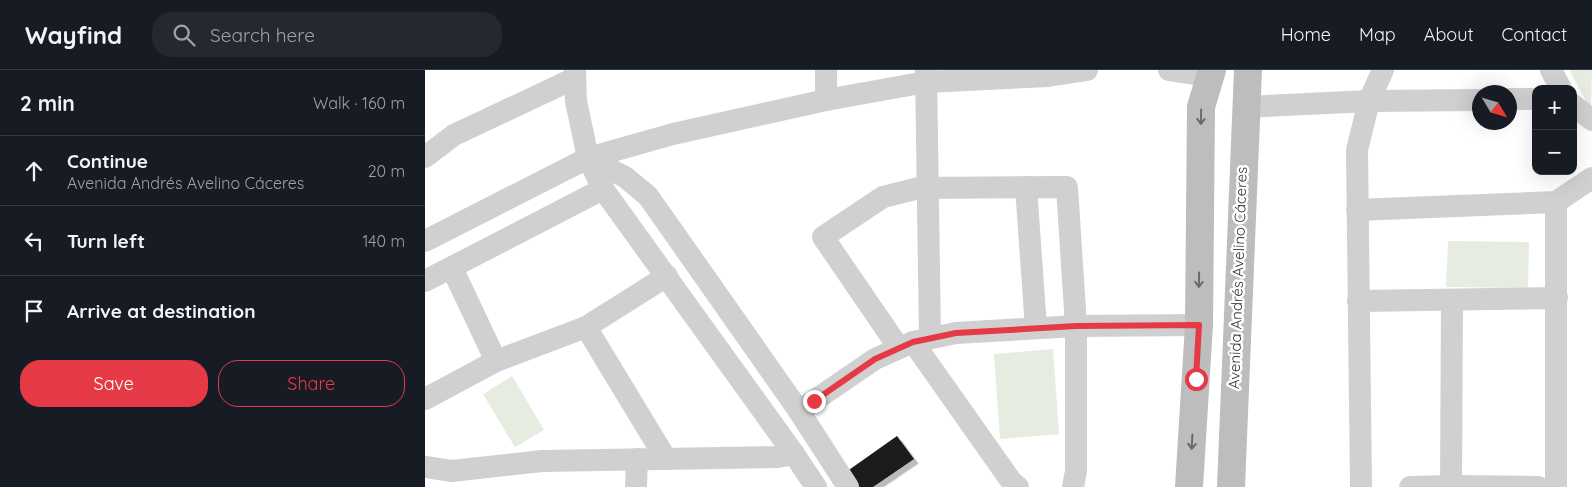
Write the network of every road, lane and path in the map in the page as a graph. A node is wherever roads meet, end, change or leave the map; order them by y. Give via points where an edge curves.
1 (826, 70) edge
2 (1087, 70) edge
3 (1169, 70) edge
4 (1248, 70) edge
5 (1383, 70) edge
6 (1551, 70) edge
7 (1211, 73) edge
8 (575, 74) edge
9 (926, 76) edge
10 (1559, 85) edge
11 (1517, 99) edge
12 (1532, 99) edge
13 (826, 100) junction
14 (1472, 100) edge
15 (1369, 101) junction
16 (1246, 107) junction
17 (1577, 108) edge
18 (1592, 120) edge
19 (425, 156) edge
20 (588, 158) junction
21 (1592, 178) edge
22 (1026, 187) junction
23 (929, 188) junction
24 (603, 189) junction
25 (1556, 202) junction
26 (1357, 210) junction
27 (425, 241) edge
28 (452, 268) junction
29 (667, 276) junction
30 (425, 281) edge
31 (1557, 298) junction
32 (1452, 300) junction
33 (1359, 301) junction
34 (1199, 325) junction
35 (1076, 326) junction
36 (586, 327) junction
37 (1036, 328) junction
38 (914, 342) junction
39 (496, 360) junction
40 (425, 399) edge
41 (799, 411) junction
42 (795, 454) junction
43 (666, 459) junction
44 (637, 460) junction
45 (425, 467) edge
46 (452, 479) edge
47 (1451, 486) junction
48 (636, 487) edge
49 (816, 487) edge
50 (848, 487) edge
51 (1018, 487) edge
52 (1073, 487) edge
53 (1189, 487) edge
54 (1231, 487) edge
55 (1361, 487) edge
56 (1410, 487) edge
57 (1538, 487) edge
58 (1556, 487) edge

1 - 13 street
2 - 9 street via 1047,76
3 - 7 street
4 - 16 street, Avenida Andrés Avelino Cáceres
5 - 15 street
6 - 10 street
7 -> 34 street via 1201,107
8 - 19 street via 454,135
8 - 20 street via 576,101
9 - 13 street
9 - 23 street
11 - 12 street
13 - 20 street via 673,134
14 - 15 street
15 - 16 street
15 - 26 street via 1357,150
16 - 54 street, Avenida Andrés Avelino Cáceres
17 - 18 street
20 - 24 street
20 - 27 street
20 - 41 street via 625,177 648,196
21 - 25 street
22 - 23 street
22 - 35 street via 1067,187
22 - 37 street
23 - 38 street
23 - 38 street via 883,197 823,237
24 - 28 street
24 - 29 street
25 - 26 street
25 - 31 street
26 - 33 street
28 - 30 street
28 - 39 street
29 - 36 street
29 - 42 street
31 - 32 street
31 - 58 street
32 - 33 street
32 - 47 street
33 - 55 street
34 - 35 street
34 -> 53 street
35 - 37 street
35 - 52 street via 1076,471
36 - 39 street
36 - 43 street
37 - 38 street via 956,333
38 - 41 street via 875,359
38 - 51 street
39 - 40 street
41 - 50 street
42 - 43 street
42 - 49 street
43 - 44 street
44 - 46 street via 542,461
44 - 48 street
45 - 46 street
47 - 56 street
47 - 57 street

